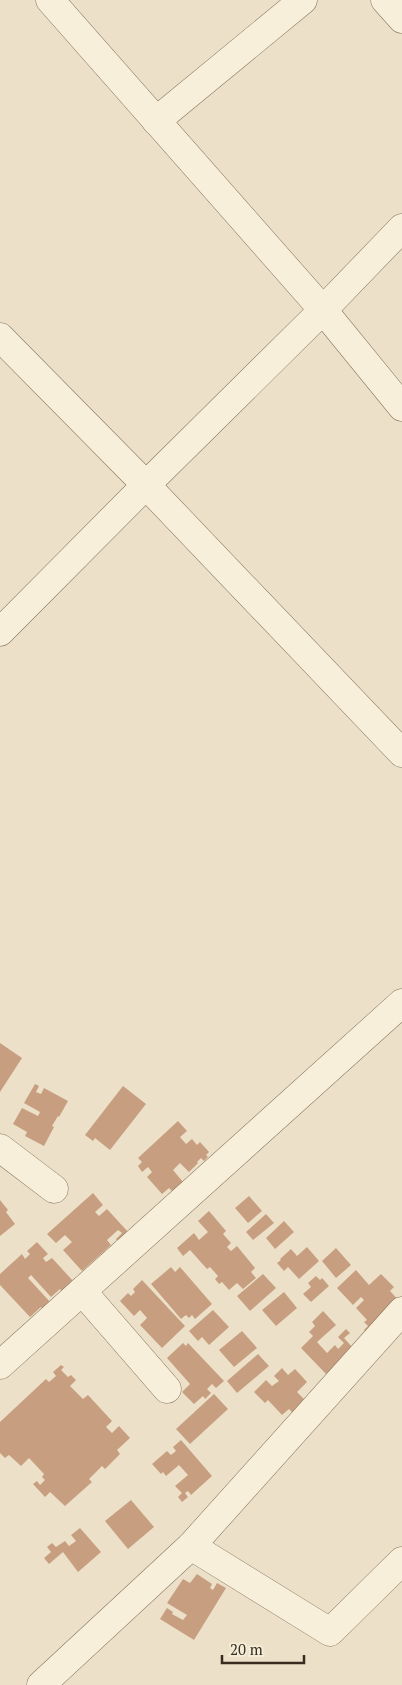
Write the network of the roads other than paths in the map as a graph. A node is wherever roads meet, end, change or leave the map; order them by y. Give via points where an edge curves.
1 (50, 0) edge
2 (303, 0) edge
3 (385, 0) edge
4 (402, 19) edge
5 (156, 120) junction
6 (402, 228) edge
7 (323, 310) junction
8 (0, 336) edge
9 (402, 407) edge
10 (146, 484) junction
11 (0, 632) edge
12 (402, 752) edge
13 (402, 1003) edge
14 (0, 1148) edge
15 (54, 1189) dead end
16 (82, 1291) junction
17 (402, 1311) edge
18 (0, 1365) edge
19 (167, 1389) dead end
20 (191, 1546) junction
21 (402, 1561) edge
22 (42, 1685) edge

1 - 5 street
2 - 5 street
3 - 4 street
5 - 7 street
6 - 7 street
7 - 9 street
7 - 10 street
8 - 10 street
10 - 11 street
10 - 12 street
13 - 16 street
14 - 15 street
16 - 18 street
16 - 19 street
17 - 20 street
20 - 21 street via 330,1632
20 - 22 street

